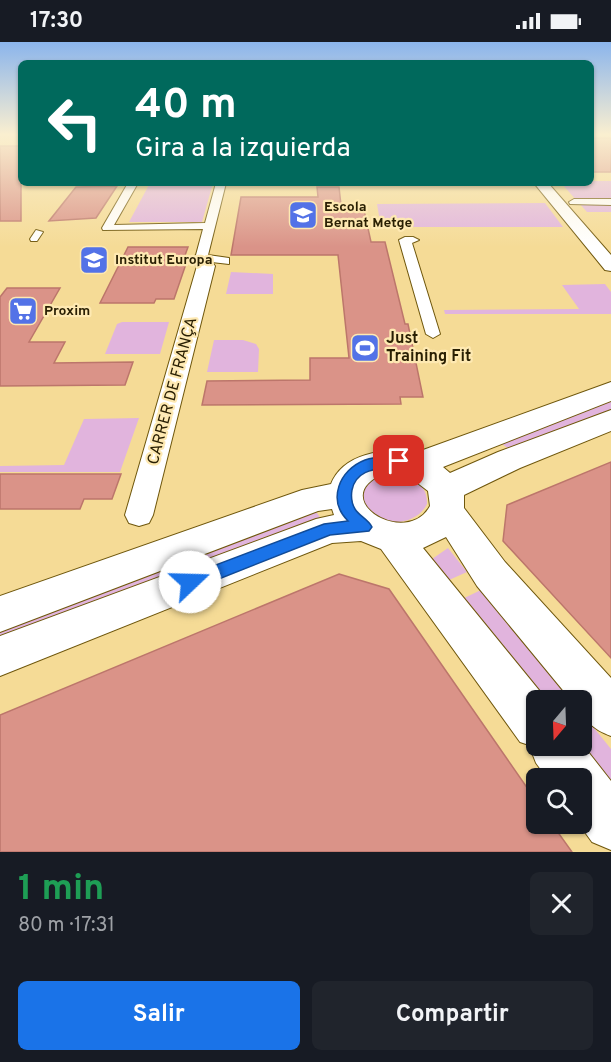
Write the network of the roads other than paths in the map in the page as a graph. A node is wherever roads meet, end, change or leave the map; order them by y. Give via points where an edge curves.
1 (131, 186) edge
2 (220, 186) edge
3 (544, 186) edge
4 (574, 202) dead end
5 (611, 202) edge
6 (208, 226) junction
7 (408, 239) dead end
8 (206, 261) joint
9 (611, 266) edge
10 (433, 334) dead end
11 (611, 391) edge
12 (611, 420) edge
13 (416, 465) junction
14 (343, 495) junction
15 (445, 501) junction
16 (139, 515) dead end
17 (379, 532) junction
18 (0, 614) edge
19 (0, 656) edge
20 (526, 712) edge
21 (611, 713) edge
22 (560, 756) edge
23 (569, 768) edge
24 (592, 798) edge
25 (611, 823) edge

1 - 6 street via 107,228
2 - 6 street
3 - 9 street
4 - 5 street
6 - 8 street
7 - 10 street
8 - 16 street, CARRER DE FRANÇA
11 - 13 street
12 - 15 street via 509,460
13 - 14 street via 399,461 369,464 346,482
13 - 15 street via 435,477
14 - 17 street via 349,512
14 - 18 street via 314,499
15 - 17 street via 435,527 418,536
15 - 21 street via 491,574
17 - 19 street via 329,529
17 - 20 street
22 - 23 street
24 - 25 street

